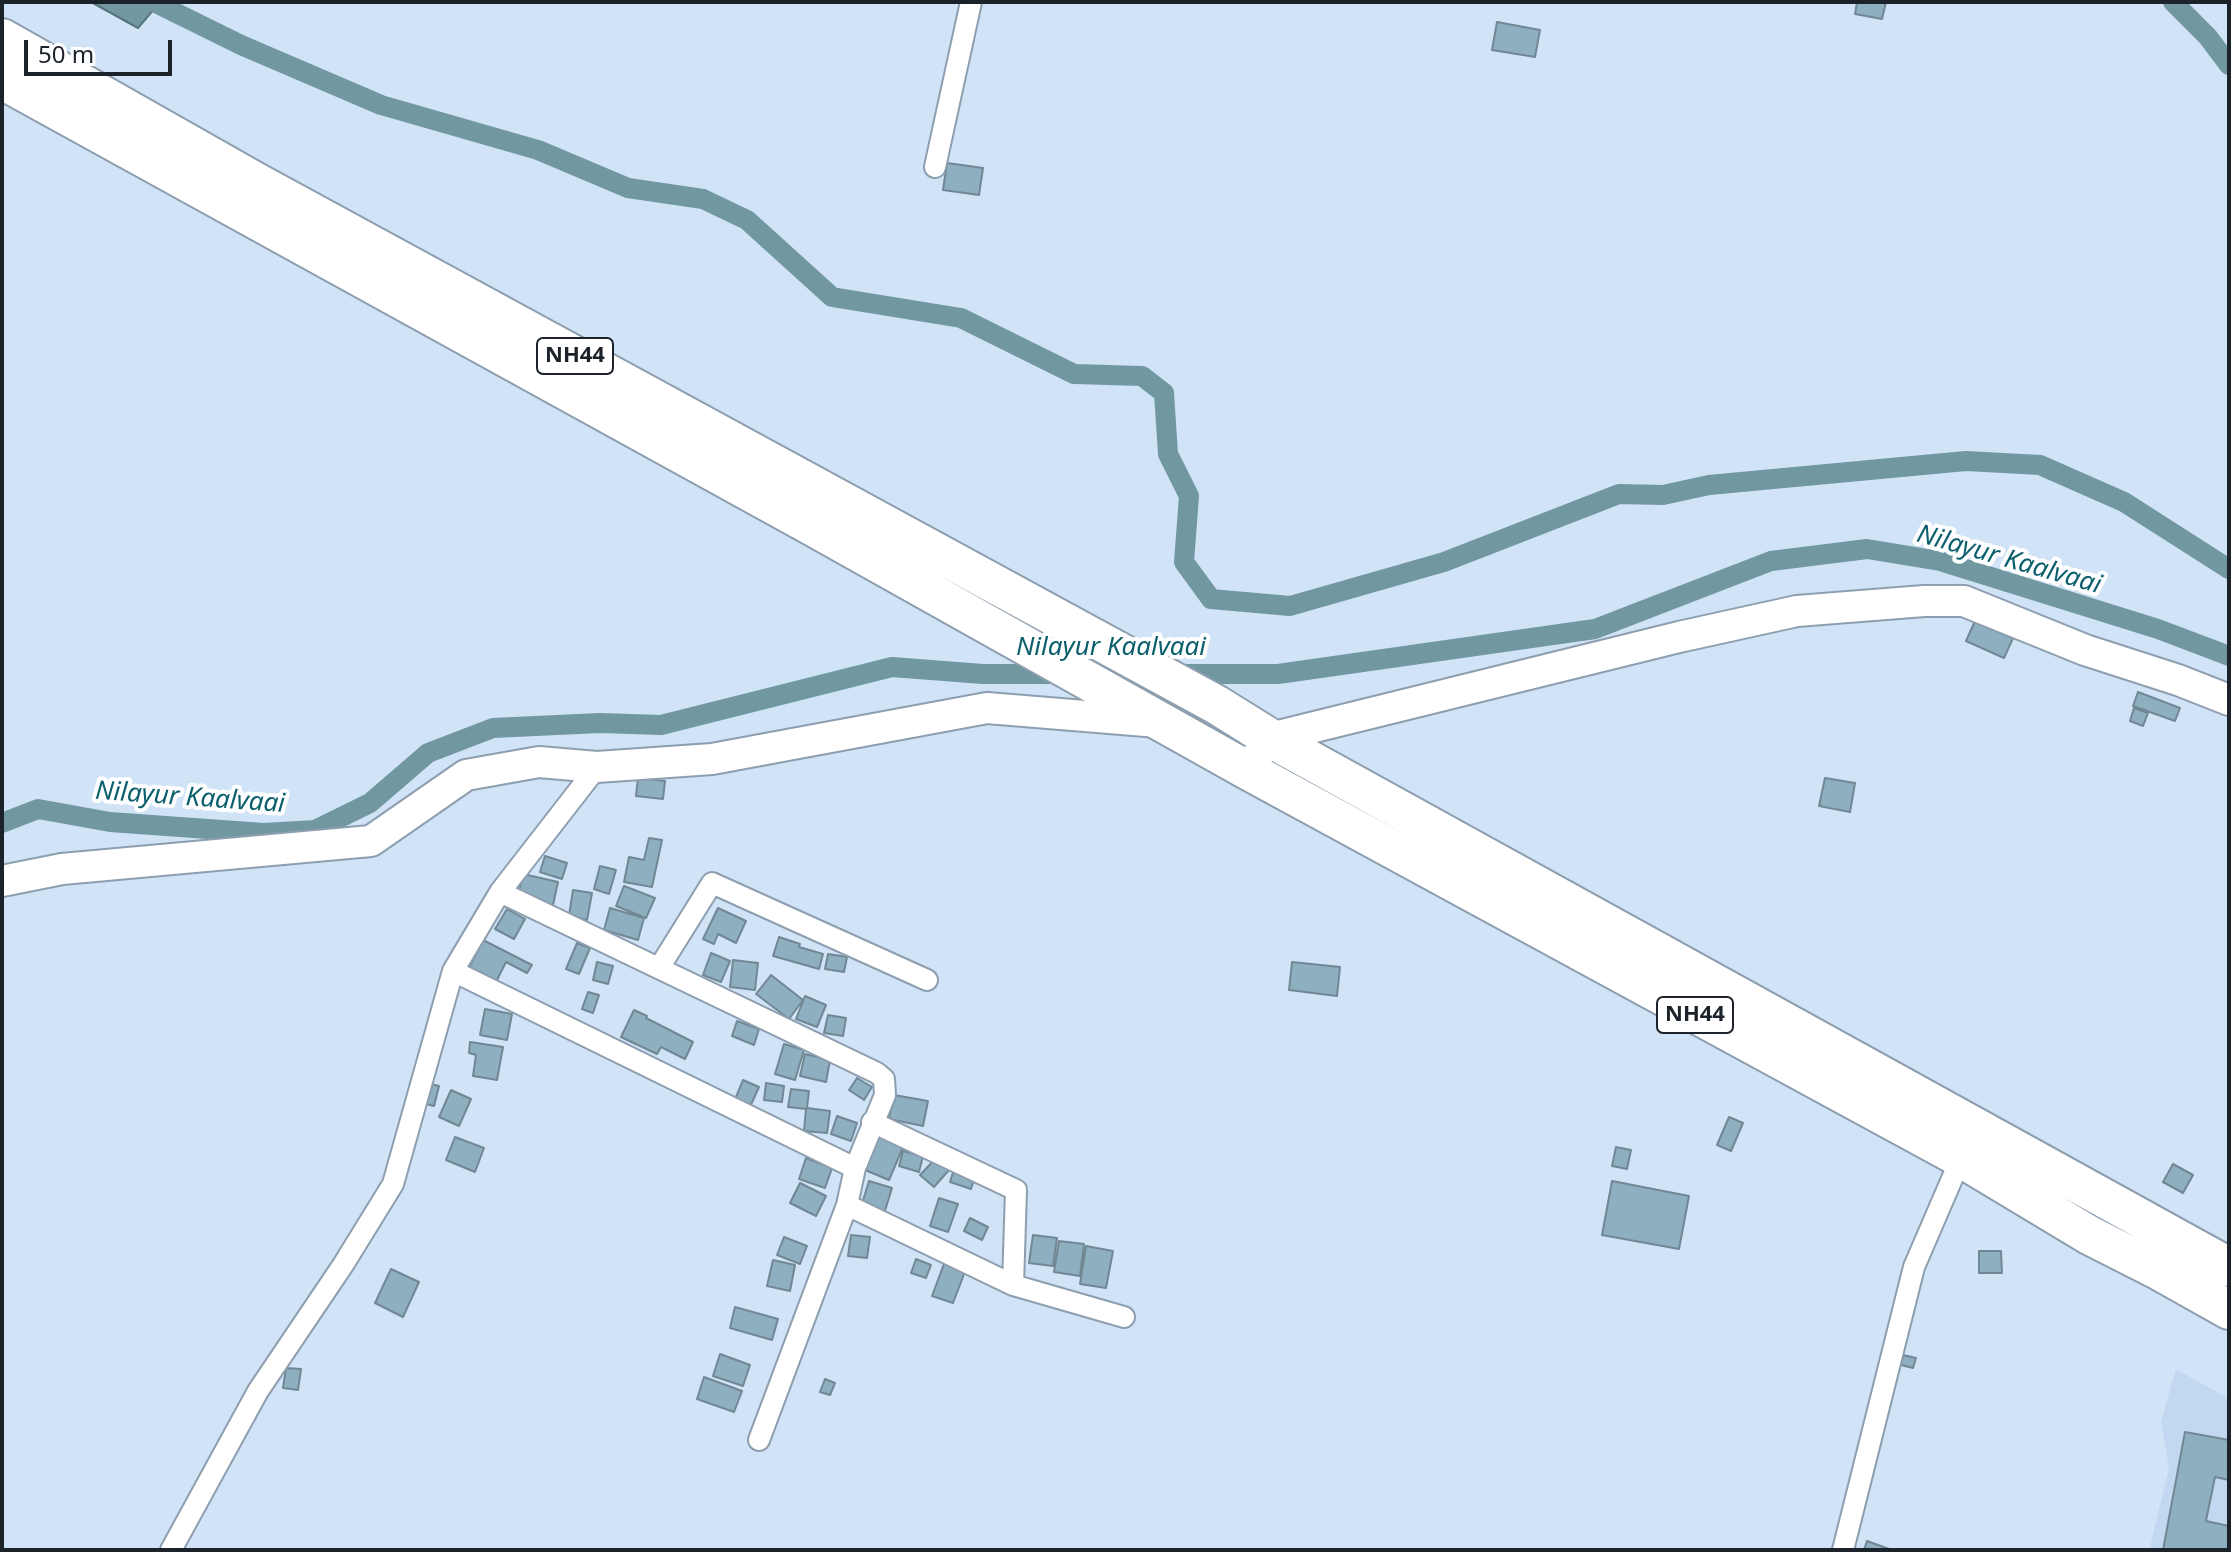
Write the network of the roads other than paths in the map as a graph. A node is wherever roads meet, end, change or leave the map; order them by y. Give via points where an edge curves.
1 (971, 2) edge
2 (2, 38) edge
3 (2, 80) edge
4 (935, 167) dead end
5 (2229, 700) edge
6 (1160, 722) junction
7 (1270, 738) junction
8 (597, 767) junction
9 (1247, 770) junction
10 (2, 881) edge
11 (500, 892) junction
12 (659, 968) junction
13 (453, 971) junction
14 (927, 980) dead end
15 (872, 1122) junction
16 (1961, 1158) junction
17 (855, 1168) junction
18 (847, 1205) junction
19 (2165, 1253) junction
20 (2229, 1259) edge
21 (2229, 1267) edge
22 (1013, 1285) junction
23 (2229, 1310) edge
24 (1124, 1317) dead end
25 (2229, 1336) edge
26 (759, 1440) dead end
27 (171, 1550) edge
28 (1843, 1550) edge

1 - 4 street
2 - 7 highway, NH44
3 - 6 highway, NH44
5 - 7 street via 1964,601 1924,601 1797,611
6 - 8 street via 987,708 712,759
6 - 9 highway, NH44
7 - 9 street
7 - 19 highway, NH44
8 - 10 street via 539,762 466,775 371,841 62,869
8 - 11 street
9 - 16 highway, NH44
11 - 12 street
11 - 13 street
12 - 14 street via 712,883
12 - 15 street via 877,1073 886,1088
13 - 17 street
13 - 27 street via 393,1184 258,1391
15 - 17 street
15 - 22 street via 1016,1190
16 - 19 highway, NH44 via 2089,1235
16 - 28 street via 1914,1267
17 - 18 street
18 - 22 street
18 - 26 street
19 - 20 highway
19 - 21 highway, NH44
19 - 23 highway, NH44
19 - 25 highway
22 - 24 street

